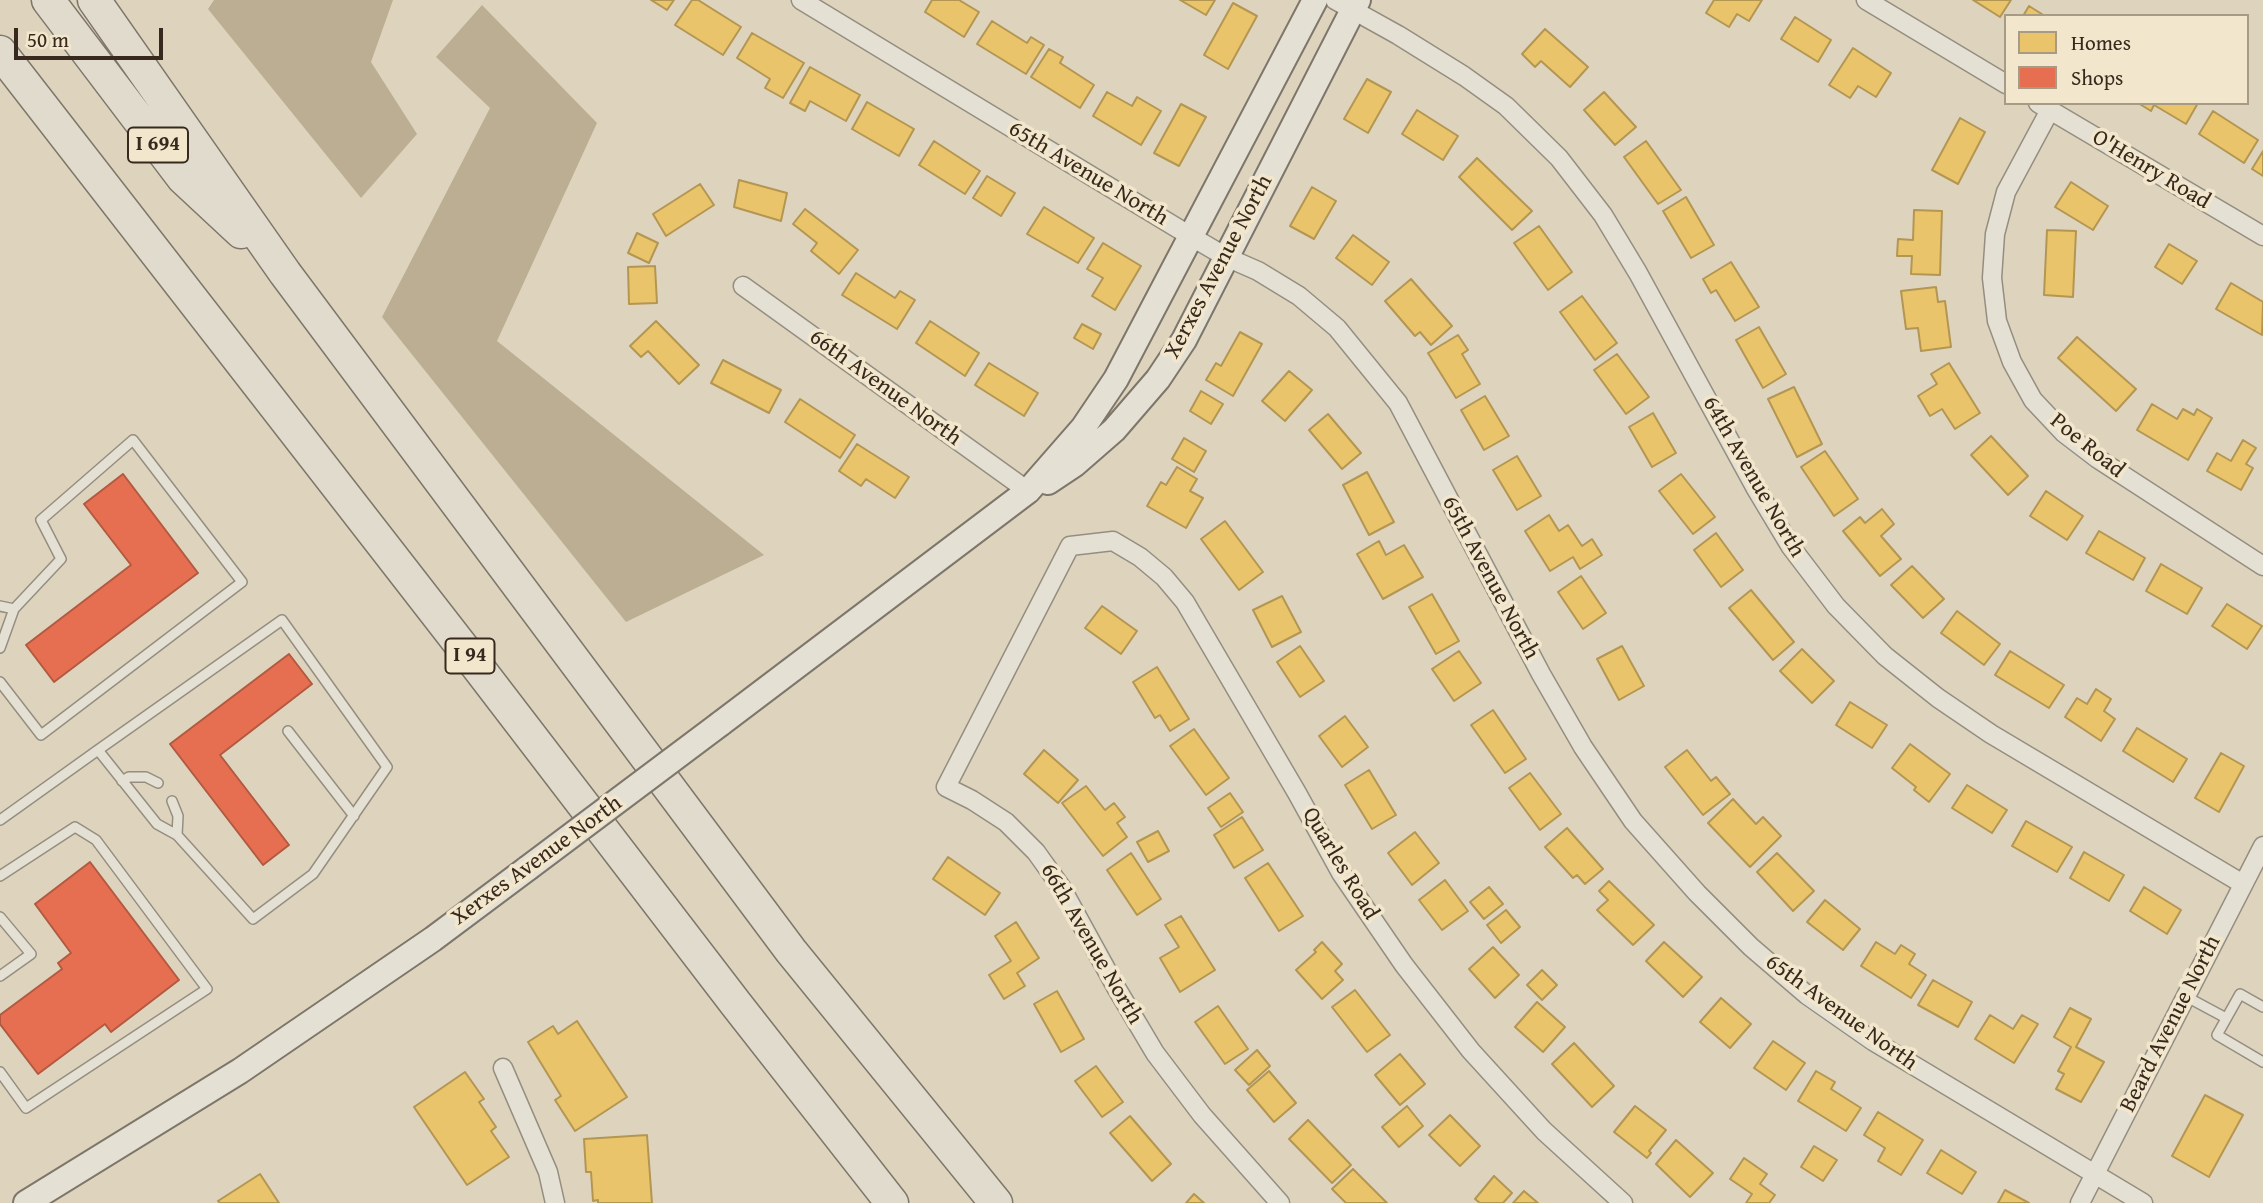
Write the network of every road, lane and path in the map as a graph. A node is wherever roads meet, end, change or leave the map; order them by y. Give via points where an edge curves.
1 (48, 0) edge
2 (94, 0) edge
3 (801, 0) edge
4 (1315, 0) edge
5 (1866, 0) edge
6 (1349, 4) edge
7 (0, 52) edge
8 (0, 59) edge
9 (2004, 83) edge
10 (2044, 107) edge
11 (44, 112) junction
12 (2263, 236) edge
13 (1192, 237) junction
14 (1226, 257) junction
15 (285, 273) junction
16 (743, 286) dead end
17 (1028, 491) junction
18 (1070, 546) joint
19 (2263, 566) edge
20 (0, 606) edge
21 (14, 609) junction
22 (0, 648) edge
23 (0, 682) edge
24 (288, 731) dead end
25 (99, 750) junction
26 (122, 781) junction
27 (158, 783) dead end
28 (172, 801) dead end
29 (354, 816) junction
30 (0, 820) edge
31 (177, 835) junction
32 (2263, 846) edge
33 (0, 876) edge
34 (2244, 884) junction
35 (0, 917) edge
36 (0, 976) edge
37 (2185, 996) junction
38 (2263, 1007) edge
39 (2226, 1018) junction
40 (2263, 1062) edge
41 (503, 1068) dead end
42 (0, 1072) edge
43 (2094, 1174) junction
44 (26, 1203) edge
45 (555, 1203) edge
46 (892, 1203) edge
47 (996, 1203) edge
48 (1280, 1203) edge
49 (1623, 1203) edge
50 (2080, 1203) edge
51 (2143, 1203) edge

1 - 15 highway, I 694 via 183,178
2 - 15 highway
3 - 13 street, 65th Avenue North
4 - 13 street, Xerxes Avenue North
5 - 9 street
6 - 14 street, Xerxes Avenue North
6 - 34 street, 64th Avenue North via 1506,106 1559,158 1603,215 1638,273 1791,547 1836,606 1885,656 1991,734
7 - 11 highway, I 94
8 - 11 highway
10 - 12 street, O'Henry Road
10 - 19 street, Poe Road via 2006,192 1996,234 1992,278 1997,321 2012,362 2034,400 2064,433
11 - 46 highway, I 94
13 - 14 street, 65th Avenue North
13 - 17 street, Xerxes Avenue North via 1100,404
14 - 17 street, Xerxes Avenue North via 1184,340 1141,400 1075,464
14 - 43 street, 65th Avenue North via 1299,296 1336,328 1398,403 1583,747 1633,821 1697,893 1807,995 1873,1041
15 - 47 highway via 791,951
16 - 17 street, 66th Avenue North
17 - 44 street, Xerxes Avenue North, bridge via 432,939 263,1056
18 - 48 street, 66th Avenue North via 946,788 1006,822 1036,852 1061,887 1155,1053 1202,1115
18 - 49 street, Quarles Road via 1113,541 1140,557 1178,593 1340,873 1404,965 1471,1052 1544,1131
20 - 21 lane
21 - 22 lane
21 - 23 lane via 61,559 41,520 133,440 242,582 41,735
24 - 29 lane
25 - 26 lane
25 - 29 lane via 282,620 387,767
25 - 30 lane
26 - 27 lane via 146,777
26 - 31 lane via 157,824
28 - 31 lane via 178,816
29 - 31 lane via 313,874 253,919
32 - 34 street, Beard Avenue North
33 - 42 lane via 75,827 96,839 207,989 26,1108
34 - 37 street, Beard Avenue North
35 - 36 lane via 32,954
37 - 39 lane
37 - 43 street, Beard Avenue North
38 - 39 lane via 2240,993
39 - 40 lane via 2217,1035
41 - 45 street via 548,1172
43 - 50 street, Beard Avenue North
43 - 51 street, 65th Avenue North

